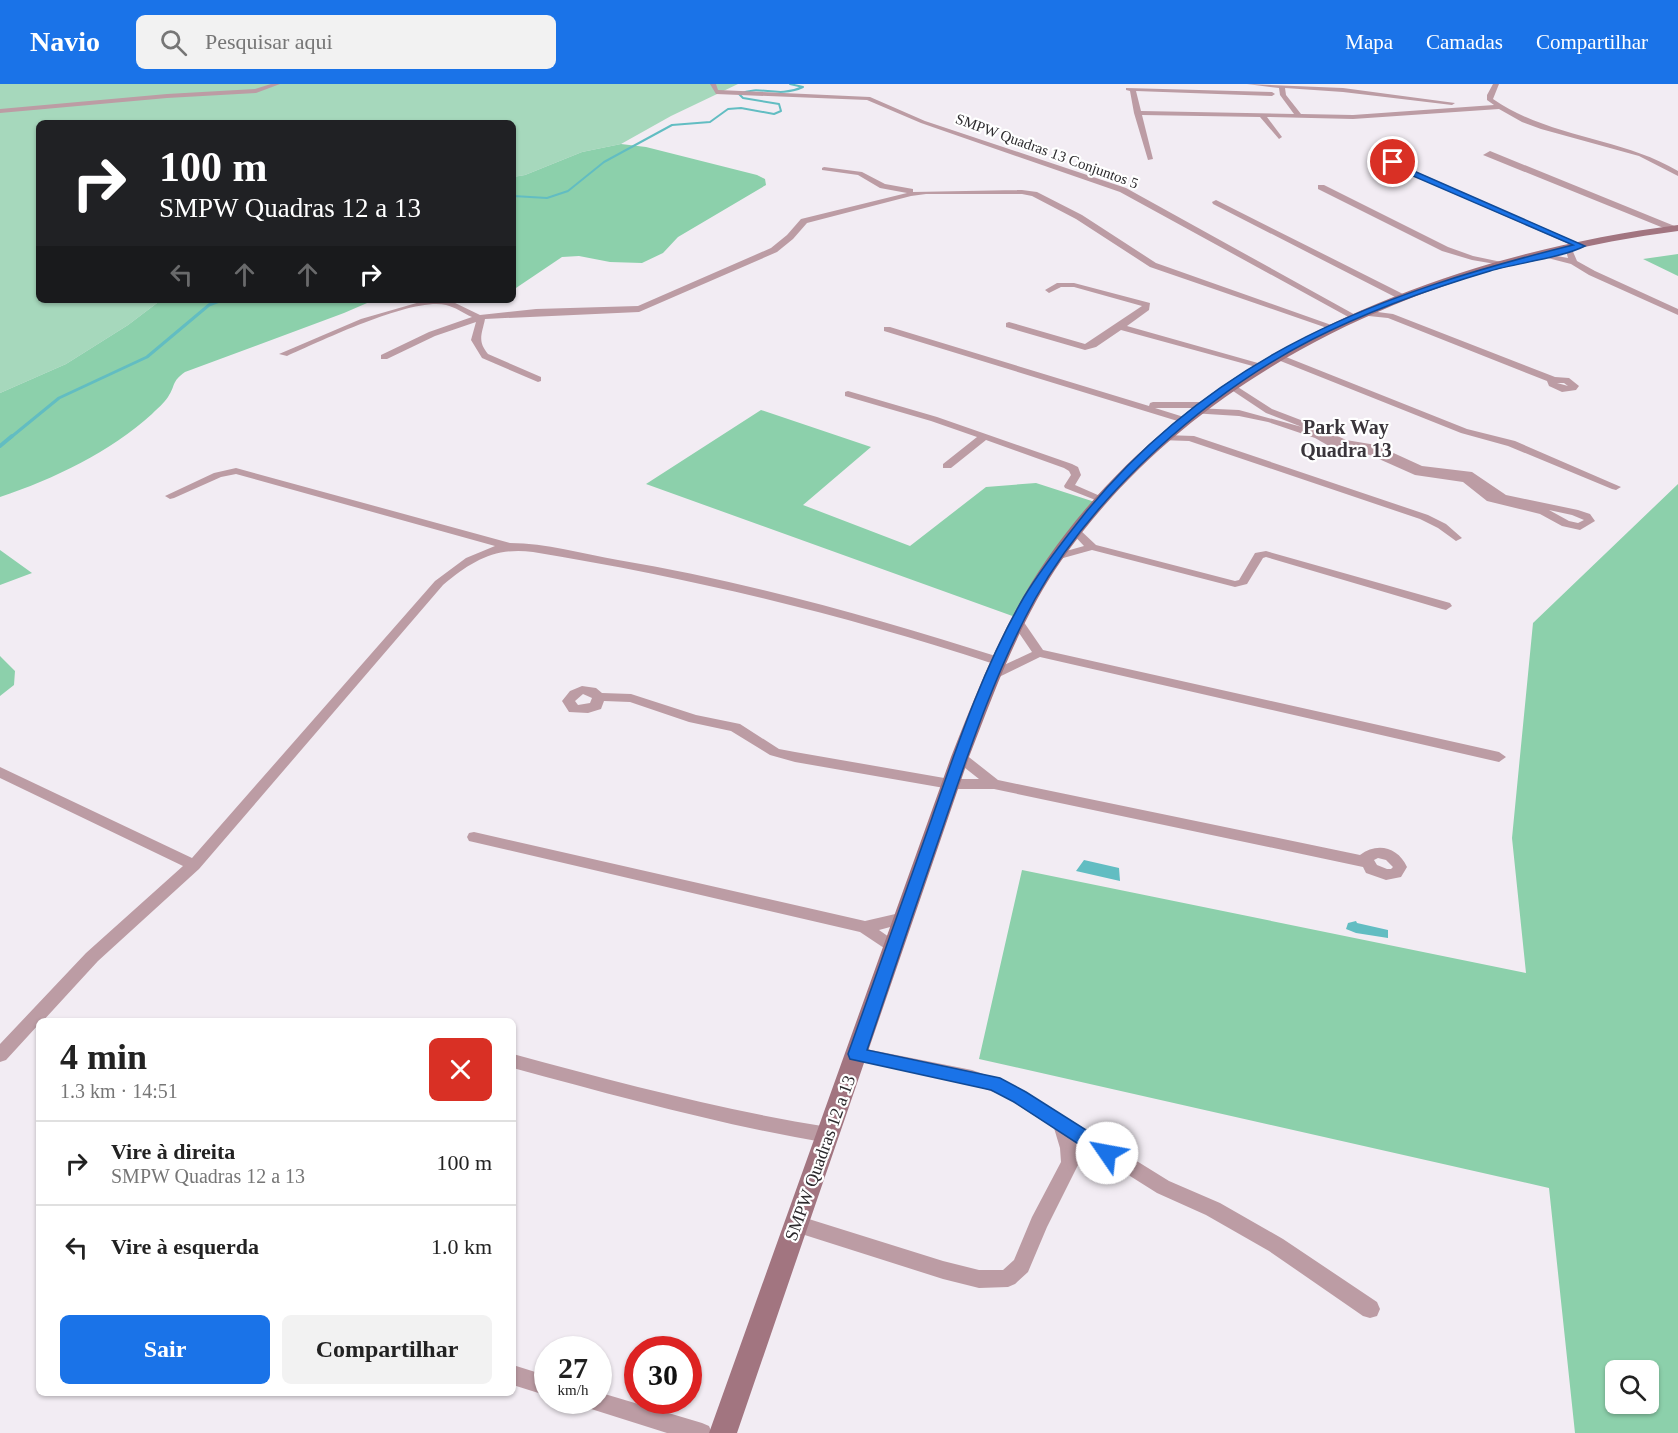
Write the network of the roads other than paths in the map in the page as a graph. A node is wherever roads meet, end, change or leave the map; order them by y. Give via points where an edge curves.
1 (277, 84) edge
2 (712, 84) edge
3 (1250, 84) edge
4 (1496, 84) edge
5 (1283, 85) edge
6 (1283, 95) junction
7 (1499, 107) junction
8 (0, 111) edge
9 (1137, 113) junction
10 (1262, 115) junction
11 (1299, 116) junction
12 (1279, 137) dead end
13 (1496, 157) dead end
14 (1150, 159) dead end
15 (1401, 168) dead end
16 (824, 169) dead end
17 (1678, 174) edge
18 (1321, 187) dead end
19 (921, 192) junction
20 (1216, 202) dead end
21 (1676, 228) edge
22 (1574, 252) junction
23 (1472, 258) junction
24 (1507, 264) junction
25 (1489, 269) junction
26 (1049, 290) dead end
27 (1402, 297) junction
28 (428, 303) edge
29 (442, 303) edge
30 (1387, 310) junction
31 (1678, 312) edge
32 (1359, 315) junction
33 (479, 317) junction
34 (1009, 325) dead end
35 (1120, 327) junction
36 (1333, 327) junction
37 (887, 329) dead end
38 (284, 354) dead end
39 (1276, 356) junction
40 (384, 357) dead end
41 (1260, 365) junction
42 (538, 379) dead end
43 (1554, 380) dead end
44 (1230, 385) junction
45 (848, 394) dead end
46 (1248, 398) junction
47 (1232, 413) junction
48 (1180, 416) junction
49 (985, 436) junction
50 (947, 466) dead end
51 (1616, 487) dead end
52 (170, 496) dead end
53 (1102, 499) junction
54 (1075, 531) junction
55 (1456, 538) dead end
56 (507, 546) junction
57 (1092, 547) junction
58 (1056, 557) junction
59 (1446, 606) dead end
60 (1017, 621) junction
61 (1039, 653) junction
62 (995, 668) junction
63 (599, 697) dead end
64 (960, 757) junction
65 (1499, 758) dead end
66 (0, 772) edge
67 (950, 784) junction
68 (994, 784) junction
69 (474, 837) dead end
70 (1366, 862) dead end
71 (194, 865) junction
72 (904, 918) junction
73 (865, 927) junction
74 (893, 948) junction
75 (856, 1054) junction
76 (0, 1055) edge
77 (516, 1061) edge
78 (1061, 1123) junction
79 (828, 1135) junction
80 (796, 1224) junction
81 (1370, 1310) dead end
82 (516, 1376) edge
83 (534, 1382) edge
84 (612, 1406) edge
85 (702, 1433) edge
86 (723, 1433) edge

1 - 8 street via 256,91
2 - 32 street, SMPW Quadras 13 Conjuntos 5 via 716,92 868,98 923,122 1114,187
3 - 5 street
4 - 7 street via 1490,100
5 - 6 street
5 - 7 street
6 - 9 street via 1130,90
6 - 11 street
7 - 11 street via 1353,117
7 - 17 street via 1542,127 1641,155
9 - 10 street
9 - 14 street
10 - 11 street
10 - 12 street
13 - 21 street
15 - 22 street
16 - 19 street via 860,173 883,186
18 - 23 street via 1445,249
19 - 33 street via 807,219 774,250 639,309
19 - 36 street via 1034,194 1160,268
20 - 27 street
21 - 22 street, SMPW Quadras 12 a 13
22 - 24 street, SMPW Quadras 12 a 13 via 1540,255
22 - 31 street
23 - 24 street
23 - 25 street
24 - 25 street, SMPW Quadras 12 a 13
25 - 27 street, SMPW Quadras 12 a 13
26 - 35 street via 1074,285 1147,305
27 - 30 street, SMPW Quadras 12 a 13
28 - 38 street via 384,314
29 - 33 street
30 - 32 street, SMPW Quadras 12 a 13
30 - 43 street
32 - 36 street, SMPW Quadras 12 a 13
33 - 40 street
33 - 42 street via 475,336 480,351
34 - 35 street via 1085,347
35 - 41 street
36 - 39 street, SMPW Quadras 12 a 13
37 - 48 street
39 - 41 street, SMPW Quadras 12 a 13
39 - 51 street
41 - 44 street, SMPW Quadras 12 a 13
44 - 46 street
44 - 48 street, SMPW Quadras 12 a 13
45 - 49 street
46 - 47 street
46 - 47 street via 1344,443 1372,447 1420,469 1468,474 1500,496 1575,512 1590,521 1580,527 1566,524 1544,512 1491,499 1466,479 1419,473 1372,452 1340,448 1281,423
47 - 48 street
48 - 53 street, SMPW Quadras 12 a 13 via 1164,438
48 - 55 street via 1424,517
49 - 50 street
49 - 53 street via 1072,468 1076,475 1069,486
52 - 56 street via 237,471
53 - 54 street, SMPW Quadras 12 a 13
54 - 57 street
54 - 58 street, SMPW Quadras 12 a 13
56 - 62 street via 614,562 779,598 902,630
56 - 71 street via 468,563 439,583
57 - 58 street
57 - 59 street via 1235,584 1243,582 1259,555 1266,554
58 - 60 street, SMPW Quadras 12 a 13
60 - 61 street
60 - 62 street, SMPW Quadras 12 a 13
61 - 62 street
61 - 65 street
62 - 64 street, SMPW Quadras 12 a 13
63 - 67 street via 631,698 694,719 735,727 775,752 795,758
64 - 67 street, SMPW Quadras 12 a 13
64 - 68 street
66 - 71 street
67 - 68 street
67 - 72 street, SMPW Quadras 12 a 13
68 - 70 street
69 - 73 street
71 - 76 street via 92,957
72 - 73 street
72 - 74 street, SMPW Quadras 12 a 13
73 - 74 street
74 - 75 street, SMPW Quadras 12 a 13
75 - 78 street via 984,1080
75 - 79 street, SMPW Quadras 12 a 13
77 - 79 street via 762,1125
78 - 80 street via 1070,1148 1070,1163 1021,1266 1008,1278 979,1279 943,1270
78 - 81 street via 1163,1187 1213,1209 1276,1245
79 - 80 street, SMPW Quadras 12 a 13
80 - 86 street, SMPW Quadras 12 a 13
82 - 83 street
84 - 85 street

